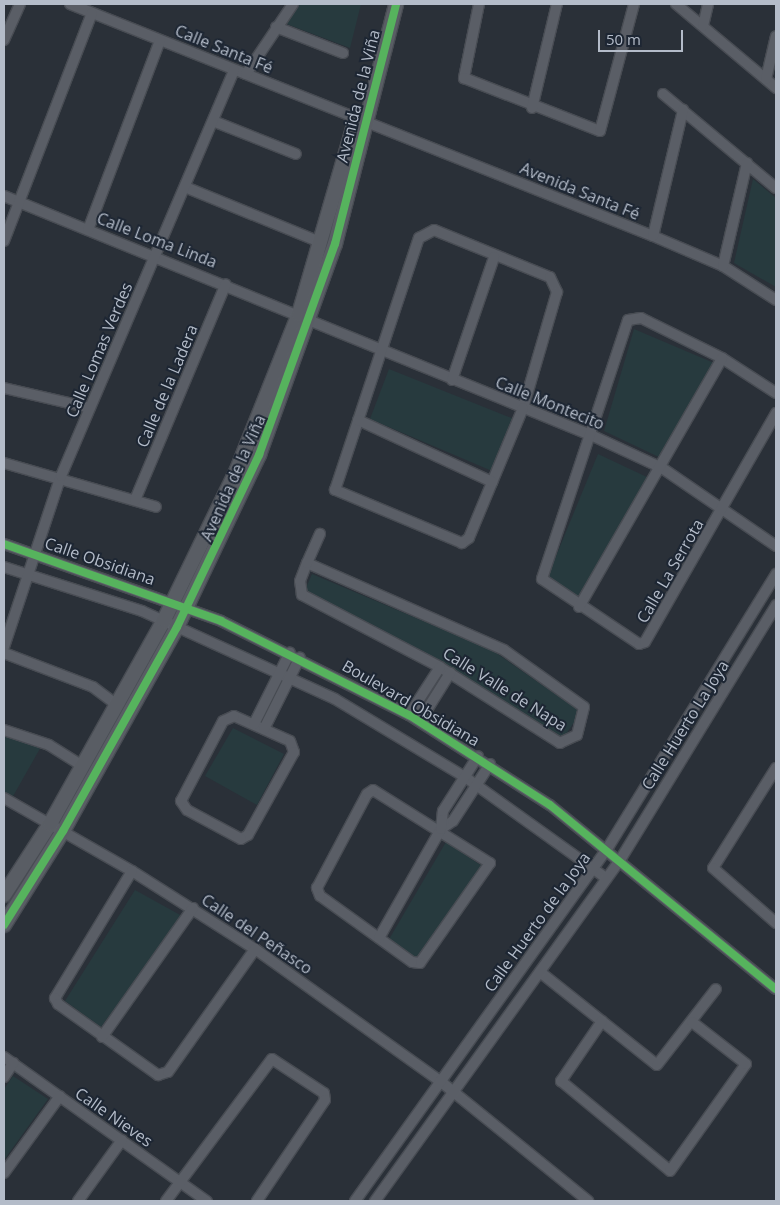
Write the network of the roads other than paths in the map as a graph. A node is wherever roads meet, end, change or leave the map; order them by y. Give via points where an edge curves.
1 (20, 4) edge
2 (70, 4) edge
3 (293, 4) edge
4 (396, 4) edge
5 (479, 4) edge
6 (557, 4) edge
7 (634, 4) edge
8 (676, 4) edge
9 (708, 4) edge
10 (92, 13) junction
11 (276, 26) junction
12 (702, 26) junction
13 (776, 36) edge
14 (4, 40) edge
15 (160, 40) junction
16 (344, 53) dead end
17 (234, 70) junction
18 (246, 74) junction
19 (766, 79) junction
20 (776, 88) edge
21 (663, 94) dead end
22 (532, 108) junction
23 (683, 110) junction
24 (361, 120) junction
25 (212, 121) junction
26 (296, 154) dead end
27 (747, 163) junction
28 (185, 187) junction
29 (776, 188) edge
30 (4, 196) edge
31 (18, 202) junction
32 (88, 230) junction
33 (653, 236) junction
34 (4, 241) edge
35 (320, 242) junction
36 (156, 256) junction
37 (494, 257) junction
38 (723, 266) junction
39 (226, 284) junction
40 (776, 300) edge
41 (304, 316) junction
42 (384, 350) junction
43 (722, 358) junction
44 (452, 380) junction
45 (4, 388) edge
46 (776, 393) edge
47 (90, 408) junction
48 (523, 408) junction
49 (776, 413) edge
50 (358, 420) junction
51 (593, 436) junction
52 (4, 463) edge
53 (662, 468) junction
54 (61, 476) junction
55 (492, 482) junction
56 (135, 500) junction
57 (156, 506) dead end
58 (723, 510) junction
59 (320, 534) dead end
60 (4, 544) edge
61 (776, 546) edge
62 (34, 553) junction
63 (307, 564) junction
64 (4, 567) edge
65 (28, 573) junction
66 (776, 574) edge
67 (180, 604) junction
68 (776, 605) edge
69 (579, 607) junction
70 (164, 620) junction
71 (177, 627) junction
72 (4, 647) edge
73 (290, 652) junction
74 (4, 653) edge
75 (300, 657) junction
76 (440, 667) junction
77 (280, 672) junction
78 (450, 673) junction
79 (290, 676) junction
80 (117, 705) junction
81 (410, 715) junction
82 (420, 721) junction
83 (254, 724) junction
84 (264, 729) junction
85 (4, 730) edge
86 (478, 756) junction
87 (490, 764) junction
88 (82, 766) junction
89 (776, 768) edge
90 (465, 776) junction
91 (477, 784) junction
92 (4, 798) edge
93 (50, 824) junction
94 (441, 829) junction
95 (63, 831) junction
96 (608, 849) junction
97 (620, 860) junction
98 (593, 869) junction
99 (132, 871) junction
100 (606, 878) junction
101 (4, 895) edge
102 (193, 908) junction
103 (775, 920) edge
104 (4, 925) edge
105 (379, 938) junction
106 (255, 950) junction
107 (540, 972) junction
108 (716, 989) dead end
109 (776, 989) edge
110 (602, 1021) junction
111 (692, 1022) junction
112 (102, 1037) junction
113 (4, 1056) edge
114 (14, 1064) junction
115 (4, 1077) edge
116 (440, 1081) junction
117 (453, 1092) junction
118 (60, 1096) junction
119 (122, 1140) junction
120 (4, 1173) edge
121 (180, 1182) junction
122 (78, 1201) edge
123 (166, 1201) edge
124 (207, 1201) edge
125 (257, 1201) edge
126 (355, 1201) edge
127 (375, 1201) edge
128 (588, 1201) edge

1 - 14 street
2 - 10 street, Calle Santa Fé
3 - 11 street
4 - 24 street, Avenida de la Viña
5 - 22 street via 464,78
6 - 22 street
7 - 22 street via 600,131
8 - 12 street
9 - 12 street
10 - 15 street, Calle Santa Fé
10 - 31 street
11 - 16 street
11 - 18 street
12 - 19 street
13 - 19 street
15 - 17 street, Calle Santa Fé
15 - 32 street
17 - 18 street, Calle Santa Fé
17 - 25 street, Calle Lomas Verdes
18 - 24 street, Calle Santa Fé
19 - 20 street
21 - 23 street
23 - 27 street
23 - 33 street
24 - 33 street, Avenida Santa Fé
24 - 35 street, Avenida de la Viña
24 - 41 street, Avenida de la Viña
25 - 26 street
25 - 28 street, Calle Lomas Verdes
27 - 29 street
27 - 38 street
28 - 35 street
28 - 36 street, Calle Lomas Verdes
30 - 31 street, Calle Loma Linda
31 - 32 street, Calle Loma Linda
31 - 34 street
32 - 36 street, Calle Loma Linda
33 - 38 street, Avenida Santa Fé
35 - 41 street, Avenida de la Viña
36 - 39 street, Calle Loma Linda
36 - 47 street, Calle Lomas Verdes
37 - 42 street via 434,230 423,233
37 - 44 street
37 - 48 street via 550,277 556,284
38 - 40 street, Avenida Santa Fé
39 - 41 street, Calle Loma Linda
39 - 56 street, Calle de la Ladera
41 - 42 street, Calle Montecito
41 - 67 street, Avenida de la Viña
42 - 44 street, Calle Montecito
42 - 50 street
43 - 46 street
43 - 51 street, Calle La Serrota via 641,318 628,320
43 - 53 street
44 - 48 street, Calle Montecito
45 - 47 street
47 - 54 street, Calle Lomas Verdes
48 - 51 street, Calle Montecito
48 - 55 street
49 - 58 street
50 - 55 street
50 - 55 street via 335,484 338,494 462,543 469,538
51 - 53 street, Calle Montecito
51 - 69 street, Calle La Serrota via 542,573 546,584
52 - 54 street
53 - 58 street, Calle Montecito
53 - 69 street
54 - 56 street
54 - 62 street, Calle Lomas Verdes
56 - 57 street
58 - 61 street, Calle Montecito
58 - 69 street, Calle La Serrota via 645,642 639,644
59 - 63 street, Calle Valle de Napa
60 - 62 street, Calle Obsidiana
62 - 65 street, Calle Lomas Verdes
62 - 67 street, Calle Obsidiana
63 - 76 street, Calle Valle de Napa via 298,586 302,595
63 - 78 street, Calle Valle de Napa via 504,650 581,704 585,711 582,728 571,740 560,743
64 - 65 street, Calle Obsidiana
65 - 70 street, Calle Obsidiana
65 - 72 street, Calle Lomas Verdes
66 - 96 street, Calle Huerto de la Joya
67 - 70 street, Avenida de la Viña
67 - 71 street, Avenida de la Viña
67 - 73 street, Boulevard Obsidiana
68 - 97 street, Calle Huerto La Joya
70 - 71 street, Calle Obsidiana
70 - 80 street, Avenida de la Viña
71 - 77 street, Boulevard Obsidiana
71 - 95 street, Avenida de la Viña
73 - 75 street, Boulevard Obsidiana
73 - 77 street
74 - 80 street via 93,687
75 - 79 street
75 - 81 street, Boulevard Obsidiana
76 - 78 street, Calle Valle de Napa
76 - 81 street
77 - 79 street, Boulevard Obsidiana
77 - 83 street
78 - 82 street
79 - 84 street
79 - 90 street, Boulevard Obsidiana
80 - 88 street, Avenida de la Viña
81 - 82 street, Boulevard Obsidiana
82 - 86 street, Boulevard Obsidiana
83 - 84 street
83 - 84 street via 234,716 223,721 181,801 187,810 241,839 248,835 294,752 290,741
85 - 88 street via 50,745
86 - 87 street, Boulevard Obsidiana
86 - 90 street
87 - 91 street
87 - 96 street, Boulevard Obsidiana
88 - 93 street, Avenida de la Viña
89 - 103 street via 714,868
90 - 91 street, Boulevard Obsidiana
90 - 94 street via 443,811
91 - 94 street via 454,821
91 - 98 street, Boulevard Obsidiana
92 - 93 street, Calle del Peñasco
93 - 95 street, Calle del Peñasco
93 - 101 street, Avenida de la Viña
94 - 105 street
94 - 105 street via 487,858 489,869 424,961 412,962
94 - 105 street via 382,792 369,792 317,881 320,896
95 - 99 street, Calle del Peñasco
95 - 104 street, Avenida de la Viña
96 - 97 street, Boulevard Obsidiana
96 - 98 street, Calle Huerto de la Joya
97 - 100 street, Calle Huerto La Joya
97 - 109 street, Boulevard Obsidiana
98 - 100 street, Boulevard Obsidiana
98 - 116 street, Calle Huerto de la Joya
99 - 102 street, Calle del Peñasco
99 - 112 street via 56,990 58,1004
100 - 107 street, Calle Huerto La Joya
102 - 106 street, Calle del Peñasco
102 - 112 street
106 - 112 street via 164,1074
106 - 116 street, Calle del Peñasco
107 - 110 street
107 - 117 street, Calle Huerto La Joya
108 - 111 street
110 - 111 street via 657,1065
110 - 111 street via 561,1081 670,1171 746,1064
113 - 114 street, Calle Nieves
114 - 115 street
114 - 118 street, Calle Nieves
116 - 117 street, Calle del Peñasco
116 - 126 street, Calle Huerto de la Joya
117 - 127 street, Calle Huerto La Joya
117 - 128 street, Calle del Peñasco
118 - 119 street, Calle Nieves
118 - 120 street
119 - 121 street, Calle Nieves
119 - 122 street
121 - 123 street
121 - 124 street, Calle Nieves
121 - 125 street via 272,1058 324,1093 325,1100

